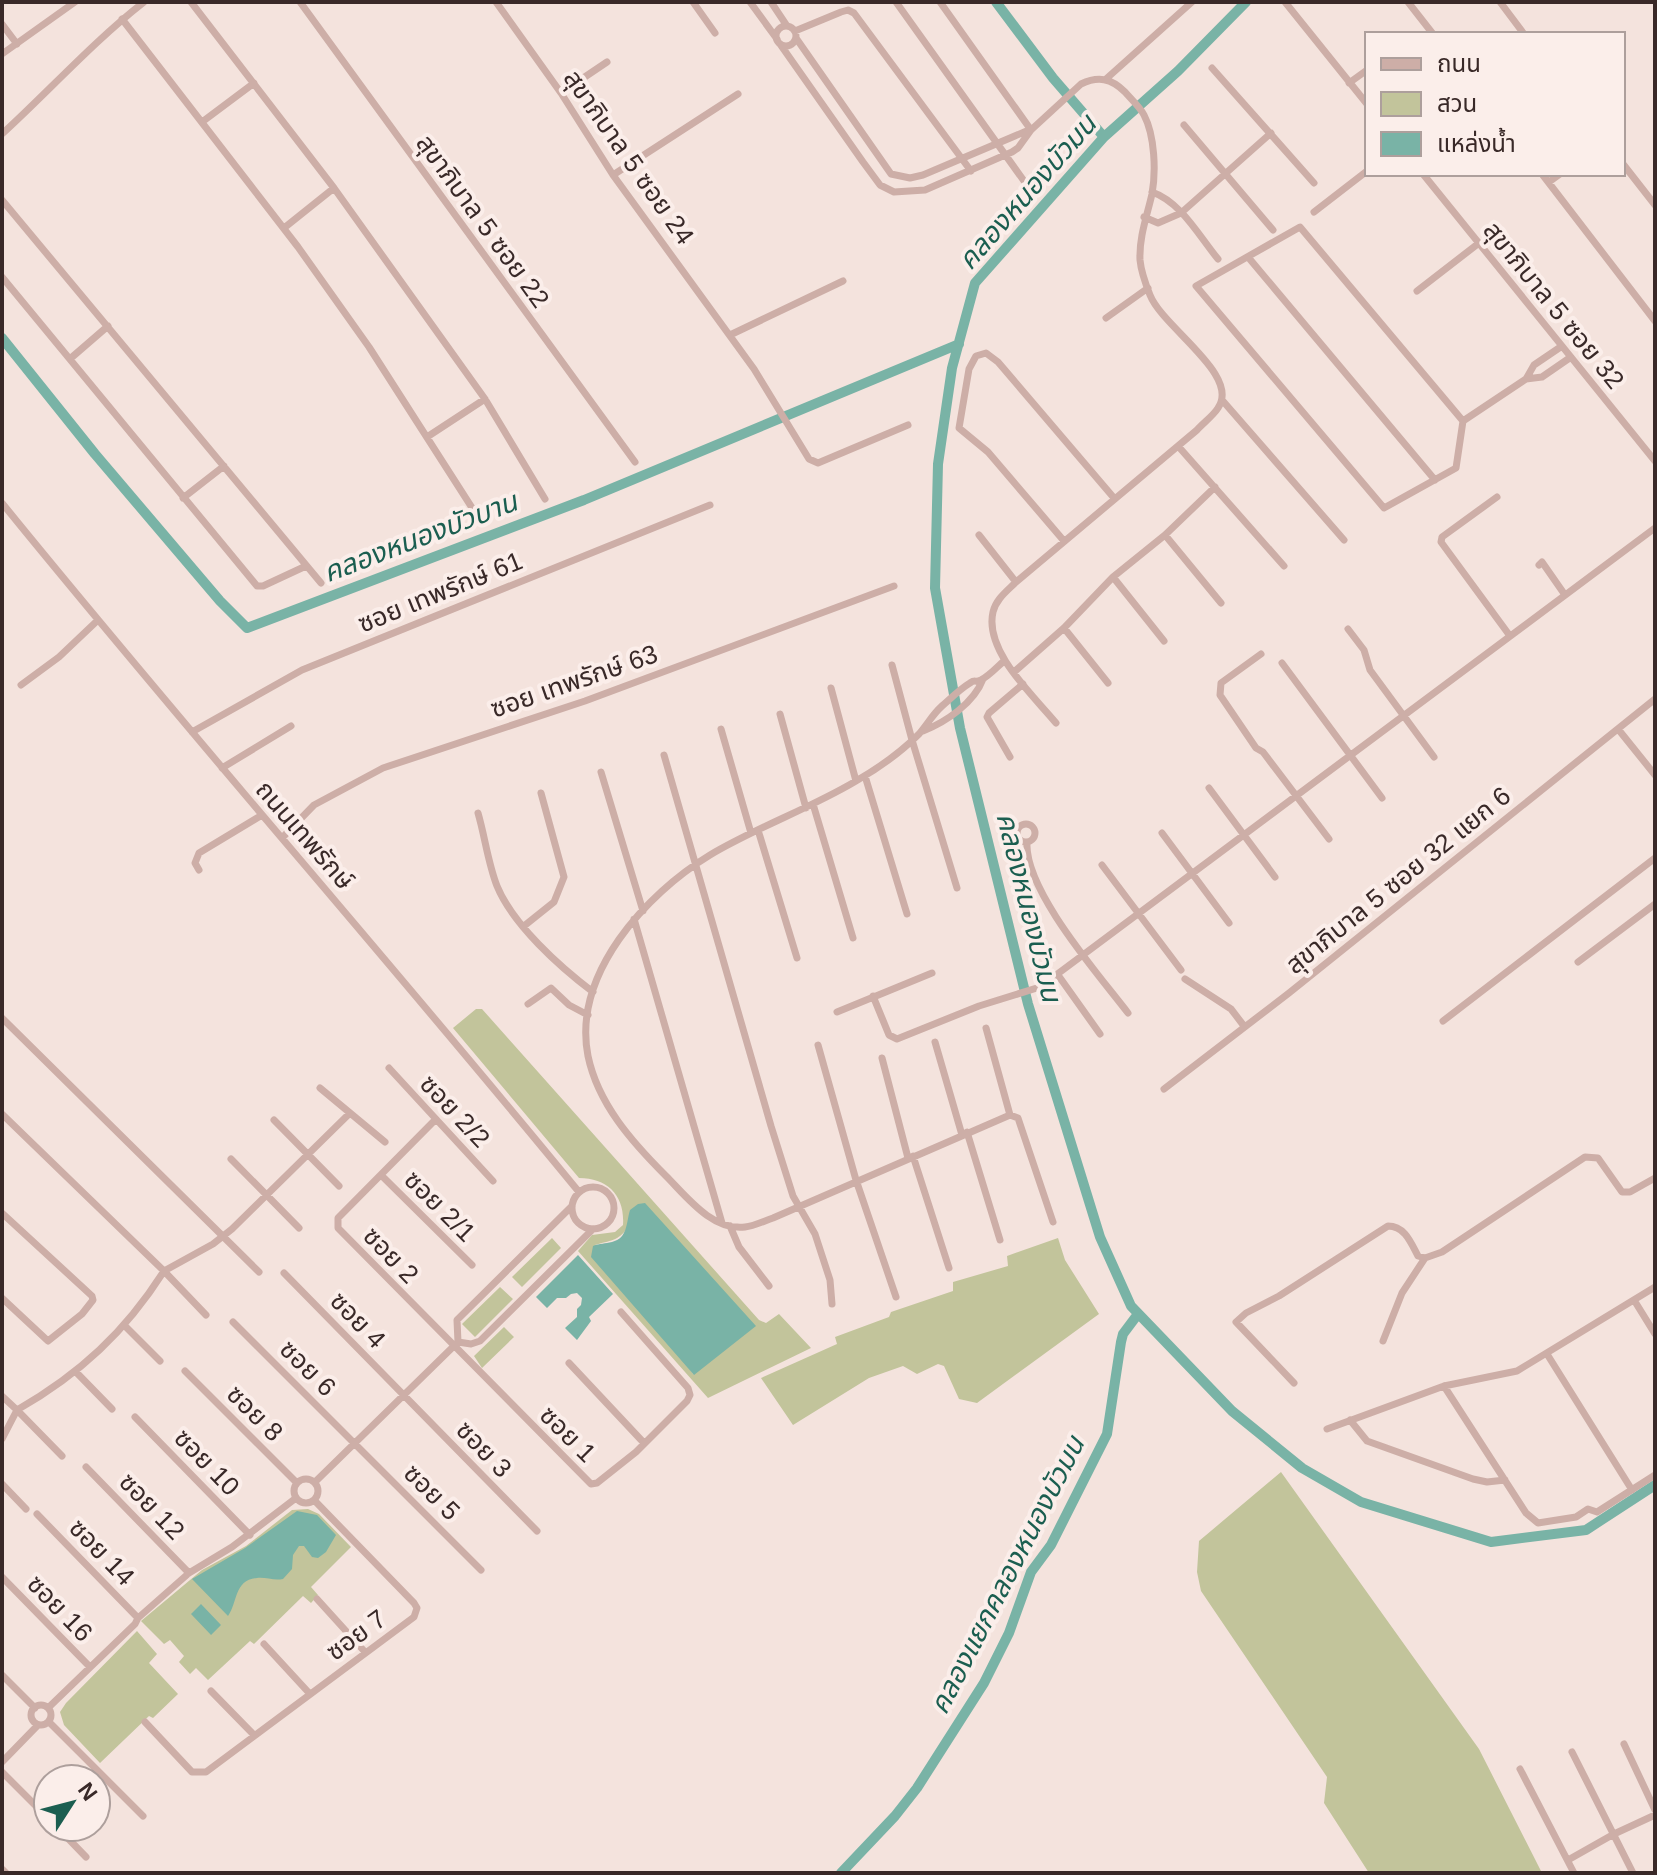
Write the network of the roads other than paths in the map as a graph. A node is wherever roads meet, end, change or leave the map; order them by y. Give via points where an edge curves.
1 (75, 2) edge
2 (144, 2) edge
3 (191, 2) edge
4 (300, 2) edge
5 (496, 2) edge
6 (693, 2) edge
7 (750, 2) edge
8 (771, 2) edge
9 (896, 2) edge
10 (940, 2) edge
11 (1192, 2) edge
12 (1285, 2) edge
13 (1408, 2) edge
14 (1500, 2) edge
15 (122, 19) junction
16 (2, 24) edge
17 (787, 26) junction
18 (1431, 32) edge
19 (1522, 32) edge
20 (715, 33) dead end
21 (796, 35) junction
22 (779, 42) junction
23 (17, 44) junction
24 (2, 54) edge
25 (607, 62) dead end
26 (1212, 68) dead end
27 (1365, 71) edge
28 (1106, 79) junction
29 (254, 83) junction
30 (1349, 83) junction
31 (561, 93) junction
32 (738, 94) dead end
33 (1365, 102) edge
34 (202, 122) junction
35 (1184, 125) dead end
36 (1031, 130) junction
37 (1271, 133) junction
38 (2, 134) edge
39 (1010, 137) junction
40 (997, 145) junction
41 (1018, 148) junction
42 (875, 152) junction
43 (1005, 156) junction
44 (964, 159) junction
45 (863, 162) junction
46 (1625, 167) edge
47 (971, 171) junction
48 (1226, 173) junction
49 (1365, 173) edge
50 (613, 175) junction
51 (1425, 176) edge
52 (1544, 176) edge
53 (1557, 176) edge
54 (1549, 182) junction
55 (1314, 183) dead end
56 (334, 188) junction
57 (1029, 188) dead end
58 (1152, 192) junction
59 (2, 200) edge
60 (1655, 205) edge
61 (1314, 212) dead end
62 (1181, 213) junction
63 (1144, 217) junction
64 (284, 228) junction
65 (1273, 230) dead end
66 (1479, 243) junction
67 (1248, 257) junction
68 (1218, 259) dead end
69 (2, 277) edge
70 (843, 281) dead end
71 (1148, 288) junction
72 (1417, 291) dead end
73 (1106, 318) dead end
74 (1655, 321) edge
75 (108, 326) junction
76 (730, 335) junction
77 (1562, 346) junction
78 (1571, 357) junction
79 (71, 358) junction
80 (1526, 379) junction
81 (485, 399) junction
82 (1222, 400) junction
83 (1463, 421) junction
84 (908, 425) dead end
85 (427, 437) junction
86 (1178, 446) junction
87 (1655, 461) edge
88 (635, 462) dead end
89 (224, 466) junction
90 (1435, 480) junction
91 (1215, 487) junction
92 (1497, 497) dead end
93 (183, 498) junction
94 (1114, 498) junction
95 (545, 499) dead end
96 (2, 503) edge
97 (710, 505) dead end
98 (476, 514) dead end
99 (1655, 528) edge
100 (979, 535) dead end
101 (1165, 535) junction
102 (1344, 540) dead end
103 (1064, 541) junction
104 (1539, 565) dead end
105 (306, 566) junction
106 (1284, 566) dead end
107 (1113, 577) junction
108 (1016, 582) junction
109 (321, 583) dead end
110 (894, 586) dead end
111 (1565, 595) junction
112 (1221, 603) dead end
113 (98, 620) junction
114 (1064, 628) junction
115 (1348, 629) dead end
116 (1510, 636) junction
117 (1164, 641) dead end
118 (1261, 654) dead end
119 (1004, 661) junction
120 (1282, 663) dead end
121 (892, 665) dead end
122 (1014, 672) junction
123 (983, 679) junction
124 (1108, 683) dead end
125 (1023, 684) junction
126 (21, 685) dead end
127 (831, 688) dead end
128 (1655, 699) edge
129 (780, 714) dead end
130 (1403, 715) junction
131 (1056, 723) dead end
132 (291, 726) dead end
133 (721, 729) dead end
134 (1618, 729) junction
135 (192, 732) junction
136 (921, 732) junction
137 (912, 740) junction
138 (664, 755) dead end
139 (1350, 755) junction
140 (1010, 757) dead end
141 (1434, 757) dead end
142 (222, 768) junction
143 (601, 772) dead end
144 (1655, 775) edge
145 (865, 776) junction
146 (856, 781) junction
147 (1209, 788) dead end
148 (541, 793) dead end
149 (1296, 795) junction
150 (1382, 798) dead end
151 (809, 806) junction
152 (478, 813) dead end
153 (262, 815) junction
154 (754, 831) junction
155 (1162, 833) dead end
156 (1243, 834) junction
157 (282, 838) junction
158 (1329, 839) dead end
159 (1027, 842) dead end
160 (1655, 858) edge
161 (697, 864) junction
162 (1102, 865) dead end
163 (199, 870) dead end
164 (1192, 873) junction
165 (1275, 877) dead end
166 (957, 888) dead end
167 (1655, 904) edge
168 (643, 911) junction
169 (907, 914) dead end
170 (1138, 914) junction
171 (634, 919) junction
172 (1229, 923) dead end
173 (524, 926) junction
174 (853, 938) dead end
175 (1084, 954) junction
176 (797, 958) dead end
177 (1578, 962) dead end
178 (1181, 970) dead end
179 (932, 973) dead end
180 (1058, 975) junction
181 (1185, 979) dead end
182 (593, 992) junction
183 (873, 996) junction
184 (528, 1004) dead end
185 (837, 1012) dead end
186 (1128, 1013) dead end
187 (588, 1015) junction
188 (2, 1018) edge
189 (1443, 1021) dead end
190 (1244, 1026) junction
191 (986, 1028) dead end
192 (1100, 1034) dead end
193 (935, 1042) dead end
194 (818, 1045) dead end
195 (882, 1058) dead end
196 (389, 1068) dead end
197 (320, 1088) dead end
198 (1164, 1089) dead end
199 (350, 1113) junction
200 (2, 1114) edge
201 (1010, 1115) junction
202 (274, 1120) dead end
203 (435, 1120) junction
204 (964, 1134) junction
205 (385, 1142) dead end
206 (308, 1154) junction
207 (910, 1157) junction
208 (231, 1159) dead end
209 (381, 1175) junction
210 (1655, 1178) edge
211 (856, 1180) junction
212 (493, 1181) dead end
213 (339, 1186) dead end
214 (579, 1192) junction
215 (266, 1194) junction
216 (800, 1205) junction
217 (572, 1206) junction
218 (2, 1213) edge
219 (1053, 1222) dead end
220 (726, 1224) junction
221 (299, 1228) dead end
222 (593, 1229) junction
223 (223, 1237) junction
224 (1000, 1240) dead end
225 (1425, 1258) junction
226 (472, 1265) dead end
227 (949, 1268) dead end
228 (164, 1271) junction
229 (259, 1272) dead end
230 (284, 1273) dead end
231 (769, 1286) dead end
232 (1655, 1287) edge
233 (896, 1297) dead end
234 (2, 1298) edge
235 (1634, 1300) junction
236 (832, 1304) dead end
237 (621, 1312) dead end
238 (206, 1315) dead end
239 (233, 1322) dead end
240 (125, 1326) junction
241 (1655, 1334) edge
242 (1383, 1341) dead end
243 (455, 1344) junction
244 (1547, 1354) junction
245 (160, 1361) dead end
246 (569, 1363) dead end
247 (75, 1371) junction
248 (185, 1371) dead end
249 (1294, 1383) dead end
250 (1444, 1386) junction
251 (403, 1395) junction
252 (2, 1396) edge
253 (112, 1409) dead end
254 (17, 1410) junction
255 (135, 1417) dead end
256 (1350, 1420) junction
257 (1327, 1429) dead end
258 (2, 1439) edge
259 (355, 1443) junction
260 (644, 1443) junction
261 (62, 1456) dead end
262 (86, 1467) dead end
263 (1655, 1475) edge
264 (1505, 1480) junction
265 (315, 1482) junction
266 (297, 1483) junction
267 (2, 1484) edge
268 (1632, 1490) junction
269 (296, 1498) junction
270 (314, 1500) junction
271 (26, 1509) dead end
272 (37, 1514) dead end
273 (537, 1531) dead end
274 (250, 1535) junction
275 (481, 1570) dead end
276 (189, 1573) junction
277 (2, 1577) edge
278 (317, 1599) dead end
279 (138, 1618) junction
280 (264, 1644) dead end
281 (365, 1652) junction
282 (90, 1667) junction
283 (2, 1675) edge
284 (211, 1691) dead end
285 (310, 1694) junction
286 (35, 1708) junction
287 (48, 1708) junction
288 (49, 1722) junction
289 (145, 1722) dead end
290 (38, 1725) junction
291 (254, 1735) junction
292 (1624, 1744) dead end
293 (1572, 1752) dead end
294 (2, 1762) edge
295 (1520, 1769) dead end
296 (2, 1772) edge
297 (32, 1802) edge
298 (1655, 1812) edge
299 (143, 1816) dead end
300 (1614, 1834) junction
301 (72, 1843) edge
302 (86, 1857) dead end
303 (1568, 1860) junction
304 (1574, 1873) edge
305 (1633, 1873) edge

1 - 23 street
2 - 15 street
3 - 29 street
4 - 88 street, สุขาภิบาล 5 ซอย 22
5 - 31 street, สุขาภิบาล 5 ซอย 24
6 - 20 street
7 - 22 street
8 - 17 street
9 - 40 street
10 - 36 street
11 - 28 street
12 - 30 street
13 - 18 street
14 - 19 street
15 - 34 street
15 - 38 street
16 - 23 street
17 - 21 street
17 - 22 street via 779,29
21 - 22 street via 789,45
21 - 42 street
21 - 44 street via 841,12 854,13
22 - 45 street
23 - 24 street
25 - 31 street
26 - 37 street
27 - 30 street
28 - 36 street via 1089,81
28 - 58 street via 1143,113 1153,154
29 - 34 street
29 - 56 street
30 - 33 street
31 - 50 street, สุขาภิบาล 5 ซอย 24
32 - 50 street
34 - 64 street
35 - 48 street
36 - 39 street
36 - 41 street
37 - 48 street
37 - 55 street
39 - 40 street
39 - 41 street
40 - 43 street
40 - 44 street
41 - 43 street
42 - 44 street via 891,174 910,178
42 - 45 street
43 - 47 street
43 - 57 street
44 - 47 street
45 - 47 street via 880,185 894,192 925,190
46 - 60 street
48 - 62 street
48 - 65 street
49 - 61 street
50 - 76 street, สุขาภิบาล 5 ซอย 24
51 - 66 street, สุขาภิบาล 5 ซอย 32
52 - 54 street
53 - 54 street
54 - 74 street
56 - 64 street
56 - 81 street
58 - 62 street via 1165,196
58 - 63 street
59 - 75 street
62 - 63 street via 1158,223
62 - 68 street
63 - 71 street via 1140,260
64 - 85 street
66 - 72 street
66 - 77 street, สุขาภิบาล 5 ซอย 32
67 - 83 street via 1300,227
67 - 90 street
67 - 90 street via 1196,286 1384,508
69 - 79 street
70 - 76 street
71 - 73 street
71 - 82 street via 1160,314 1217,372
75 - 79 street
75 - 89 street
76 - 84 street, สุขาภิบาล 5 ซอย 24 via 809,459 818,463
77 - 78 street, สุขาภิบาล 5 ซอย 32
77 - 80 street via 1534,365
78 - 80 street via 1542,377
78 - 87 street, สุขาภิบาล 5 ซอย 32
79 - 93 street
80 - 83 street
81 - 85 street
81 - 95 street
82 - 86 street
82 - 102 street
83 - 90 street via 1456,468
85 - 98 street
86 - 91 street
86 - 94 street
89 - 93 street
89 - 105 street
91 - 101 street
91 - 106 street
92 - 116 street via 1441,542
93 - 105 street via 257,586
94 - 103 street
94 - 103 street via 998,362 986,353 976,356 959,428 988,452
96 - 113 street, ถนนเทพรักษ์
97 - 135 street, ซอย เทพรักษ์ 61 via 302,670
99 - 111 street
100 - 108 street
101 - 107 street
101 - 112 street
103 - 108 street
104 - 111 street via 1542,562
105 - 109 street
107 - 114 street
107 - 117 street
108 - 119 street via 993,613
110 - 157 street, ซอย เทพรักษ์ 63 via 585,701 383,768 314,805
111 - 116 street
113 - 126 street
113 - 135 street, ถนนเทพรักษ์
114 - 122 street
114 - 124 street
115 - 130 street
116 - 130 street
118 - 149 street via 1221,683 1220,695
119 - 122 street
119 - 123 street
120 - 139 street
121 - 137 street
122 - 125 street
123 - 136 street via 968,701
123 - 136 street via 971,682 944,705
125 - 131 street
125 - 140 street via 987,717
127 - 146 street
128 - 134 street, สุขาภิบาล 5 ซอย 32 แยก 6
129 - 151 street
130 - 139 street
130 - 141 street
132 - 142 street
133 - 154 street
134 - 144 street
134 - 190 street, สุขาภิบาล 5 ซอย 32 แยก 6
135 - 142 street, ถนนเทพรักษ์
136 - 137 street
137 - 145 street
137 - 166 street
138 - 161 street
139 - 149 street
139 - 150 street
142 - 153 street, ถนนเทพรักษ์
143 - 168 street
145 - 146 street
145 - 169 street
146 - 151 street
147 - 156 street
148 - 173 street via 564,877 554,902
149 - 156 street
149 - 158 street
151 - 154 street
151 - 174 street
152 - 173 street via 498,887
153 - 157 street, ถนนเทพรักษ์
153 - 163 street via 199,853
154 - 161 street
154 - 176 street
155 - 164 street
156 - 164 street
156 - 165 street
157 - 214 street, ถนนเทพรักษ์
159 - 175 street via 1026,852 1048,905
160 - 189 street
161 - 168 street
161 - 216 street via 771,1126
162 - 170 street
164 - 170 street
164 - 172 street
167 - 177 street
168 - 171 street
170 - 175 street
170 - 178 street
171 - 182 street via 617,940
171 - 220 street
173 - 182 street
175 - 180 street
175 - 186 street
179 - 183 street
180 - 183 street via 1016,996 893,1039
180 - 192 street
181 - 190 street via 1231,1009
182 - 187 street
183 - 185 street
184 - 187 street via 551,988
187 - 220 street via 588,1055 614,1117 694,1204
188 - 223 street
190 - 198 street, สุขาภิบาล 5 ซอย 32 แยก 6
191 - 201 street
193 - 204 street
194 - 211 street
195 - 207 street
196 - 203 street, ซอย 2/2
197 - 199 street
199 - 205 street
199 - 206 street
200 - 228 street
201 - 204 street
201 - 219 street via 1018,1118
202 - 206 street
203 - 209 street, ซอย 2
203 - 212 street, ซอย 2/2
204 - 207 street
204 - 224 street
206 - 213 street
206 - 215 street
207 - 211 street
207 - 227 street
208 - 215 street
209 - 226 street, ซอย 2/1
209 - 243 street, ซอย 2 via 338,1218 338,1228
210 - 225 street via 1622,1192 1598,1158 1585,1157 1442,1252
211 - 216 street
211 - 233 street
214 - 217 street
214 - 222 street via 597,1187 612,1200 610,1220
215 - 221 street
215 - 223 street
216 - 220 street via 751,1226
216 - 236 street via 830,1280
217 - 222 street via 580,1224
217 - 243 street via 457,1320
218 - 234 street via 93,1300 48,1341
220 - 231 street
222 - 243 street via 480,1341
223 - 228 street
223 - 229 street
225 - 242 street via 1402,1293
225 - 249 street via 1418,1256 1404,1232 1388,1226 1236,1322
228 - 238 street
228 - 240 street
230 - 251 street, ซอย 4
232 - 235 street
235 - 241 street
235 - 244 street
237 - 260 street, ซอย 1 via 690,1391 687,1401
239 - 259 street, ซอย 6
240 - 245 street
240 - 247 street
243 - 251 street
243 - 260 street, ซอย 1 via 588,1483 597,1483
244 - 250 street via 1508,1375
244 - 268 street
246 - 260 street
247 - 253 street
247 - 254 street
248 - 266 street, ซอย 8
250 - 256 street
250 - 264 street
251 - 259 street
251 - 273 street, ซอย 3
252 - 254 street
254 - 258 street
254 - 261 street
255 - 274 street, ซอย 10
256 - 257 street
256 - 264 street via 1367,1441 1386,1450 1473,1479
259 - 265 street
259 - 275 street, ซอย 5
262 - 276 street, ซอย 12
263 - 268 street
264 - 268 street via 1538,1523 1576,1517 1588,1509 1597,1512
265 - 266 street via 306,1478
265 - 270 street
266 - 269 street
267 - 271 street
269 - 270 street via 304,1503
269 - 274 street
270 - 281 street, ซอย 7 via 417,1608 414,1617
272 - 279 street, ซอย 14
274 - 276 street
276 - 279 street
277 - 282 street, ซอย 16
278 - 281 street
279 - 282 street
280 - 285 street
281 - 285 street, ซอย 7
282 - 287 street
283 - 286 street
284 - 291 street
285 - 291 street, ซอย 7
286 - 287 street
286 - 290 street via 32,1716
287 - 288 street
288 - 290 street
288 - 299 street
289 - 291 street, ซอย 7 via 192,1772 206,1772
290 - 294 street
292 - 298 street
293 - 300 street
295 - 303 street
296 - 297 street
298 - 300 street
300 - 303 street
300 - 305 street
301 - 302 street
303 - 304 street

